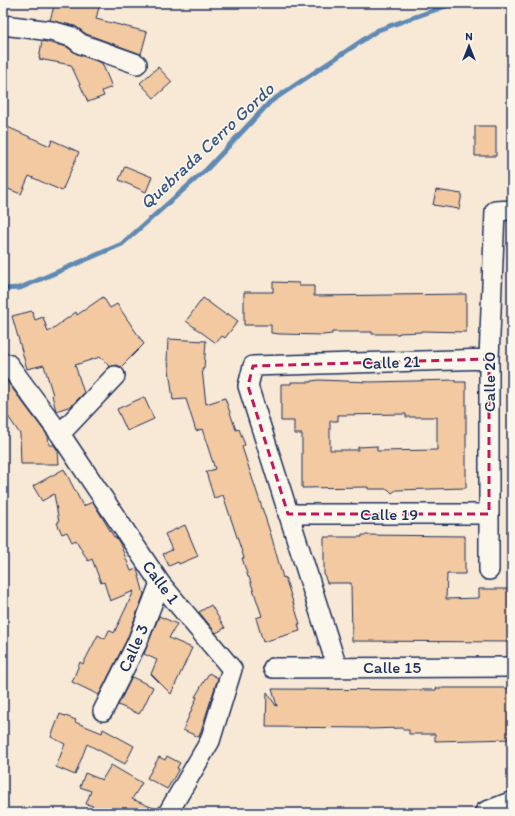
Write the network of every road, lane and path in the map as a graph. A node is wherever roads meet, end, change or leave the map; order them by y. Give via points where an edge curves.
1 (3, 25) edge
2 (137, 64) dead end
3 (512, 210) edge
4 (489, 359) junction
5 (3, 362) edge
6 (115, 376) dead end
7 (60, 434) junction
8 (288, 514) junction
9 (489, 514) junction
10 (489, 570) dead end
11 (160, 583) junction
12 (273, 668) dead end
13 (337, 668) junction
14 (512, 668) edge
15 (103, 711) dead end
16 (512, 803) edge
17 (168, 813) edge
18 (486, 813) edge

1 - 2 street via 72,36 81,44
3 - 4 street, Calle 20 via 495,211
4 - 8 street, Calle 21 via 252,366 248,386
4 - 9 street, Calle 20
5 - 7 street, Calle 1 via 8,364
6 - 7 street
7 - 11 street, Calle 1
8 - 9 street, Calle 19
8 - 13 street
9 - 10 street, Calle 20
11 - 15 street, Calle 3 via 137,643
11 - 17 street, Calle 1 via 232,669 210,741
12 - 13 street, Calle 15
13 - 14 street, Calle 15
16 - 18 highway

